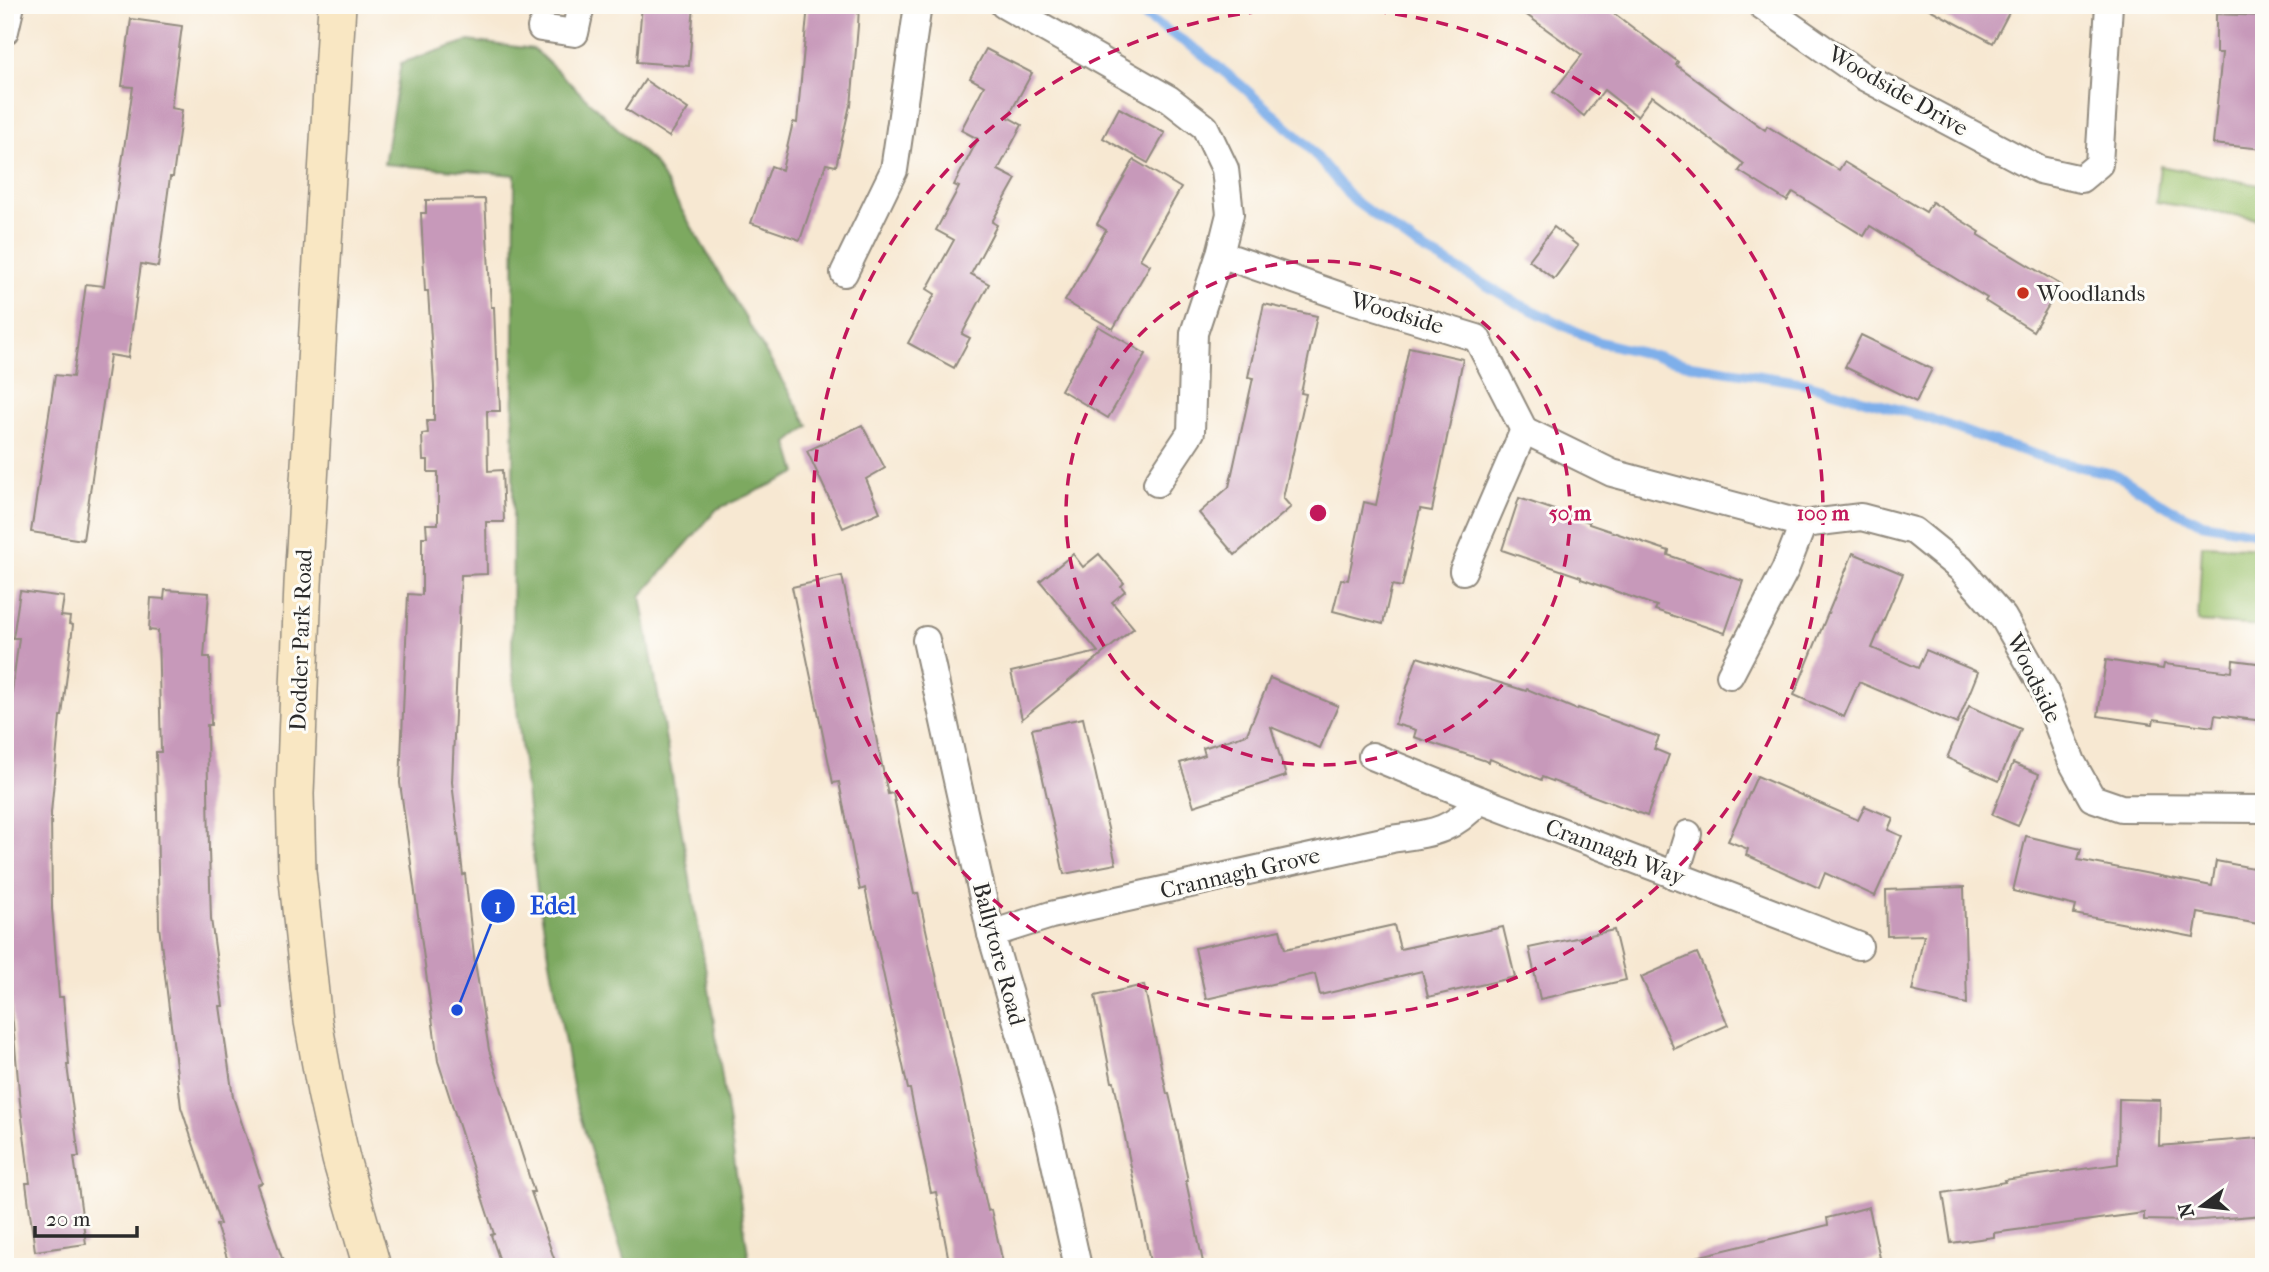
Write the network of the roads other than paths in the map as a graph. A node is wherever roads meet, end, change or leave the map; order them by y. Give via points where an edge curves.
1 (11, 5) edge
2 (337, 5) edge
3 (580, 5) edge
4 (919, 5) edge
5 (1004, 5) edge
6 (1761, 5) edge
7 (2109, 5) edge
8 (541, 28) dead end
9 (5, 31) edge
10 (1220, 254) junction
11 (844, 273) dead end
12 (1524, 430) junction
13 (1157, 482) dead end
14 (1803, 524) junction
15 (1462, 571) dead end
16 (926, 640) dead end
17 (1730, 675) dead end
18 (1372, 756) dead end
19 (1480, 800) junction
20 (2264, 809) edge
21 (1688, 834) dead end
22 (1675, 876) junction
23 (991, 934) junction
24 (1859, 946) dead end
25 (373, 1267) edge
26 (1079, 1267) edge

1 - 9 street
2 - 25 main road, Dodder Park Road via 303,584 295,794 297,872 326,1092
3 - 8 street via 575,33
4 - 11 street via 894,170
5 - 10 street via 1168,99 1205,127 1224,169 1230,214
6 - 7 street, Woodside Drive via 1864,77 2040,170 2081,179 2099,164
10 - 12 street, Woodside via 1477,338
10 - 13 street via 1194,333 1191,432
12 - 14 street, Woodside via 1612,473
12 - 15 street
14 - 17 street
14 - 20 street, Woodside via 1860,517 1914,531 1961,569 2010,629 2043,687 2072,762 2092,798 2120,808
16 - 23 street, Ballytore Road
18 - 19 street, Crannagh Way
19 - 22 street, Crannagh Way
19 - 23 street, Crannagh Grove via 1463,819 1433,833 1064,912
21 - 22 street
22 - 24 street, Crannagh Way
23 - 26 street, Ballytore Road via 1044,1114

